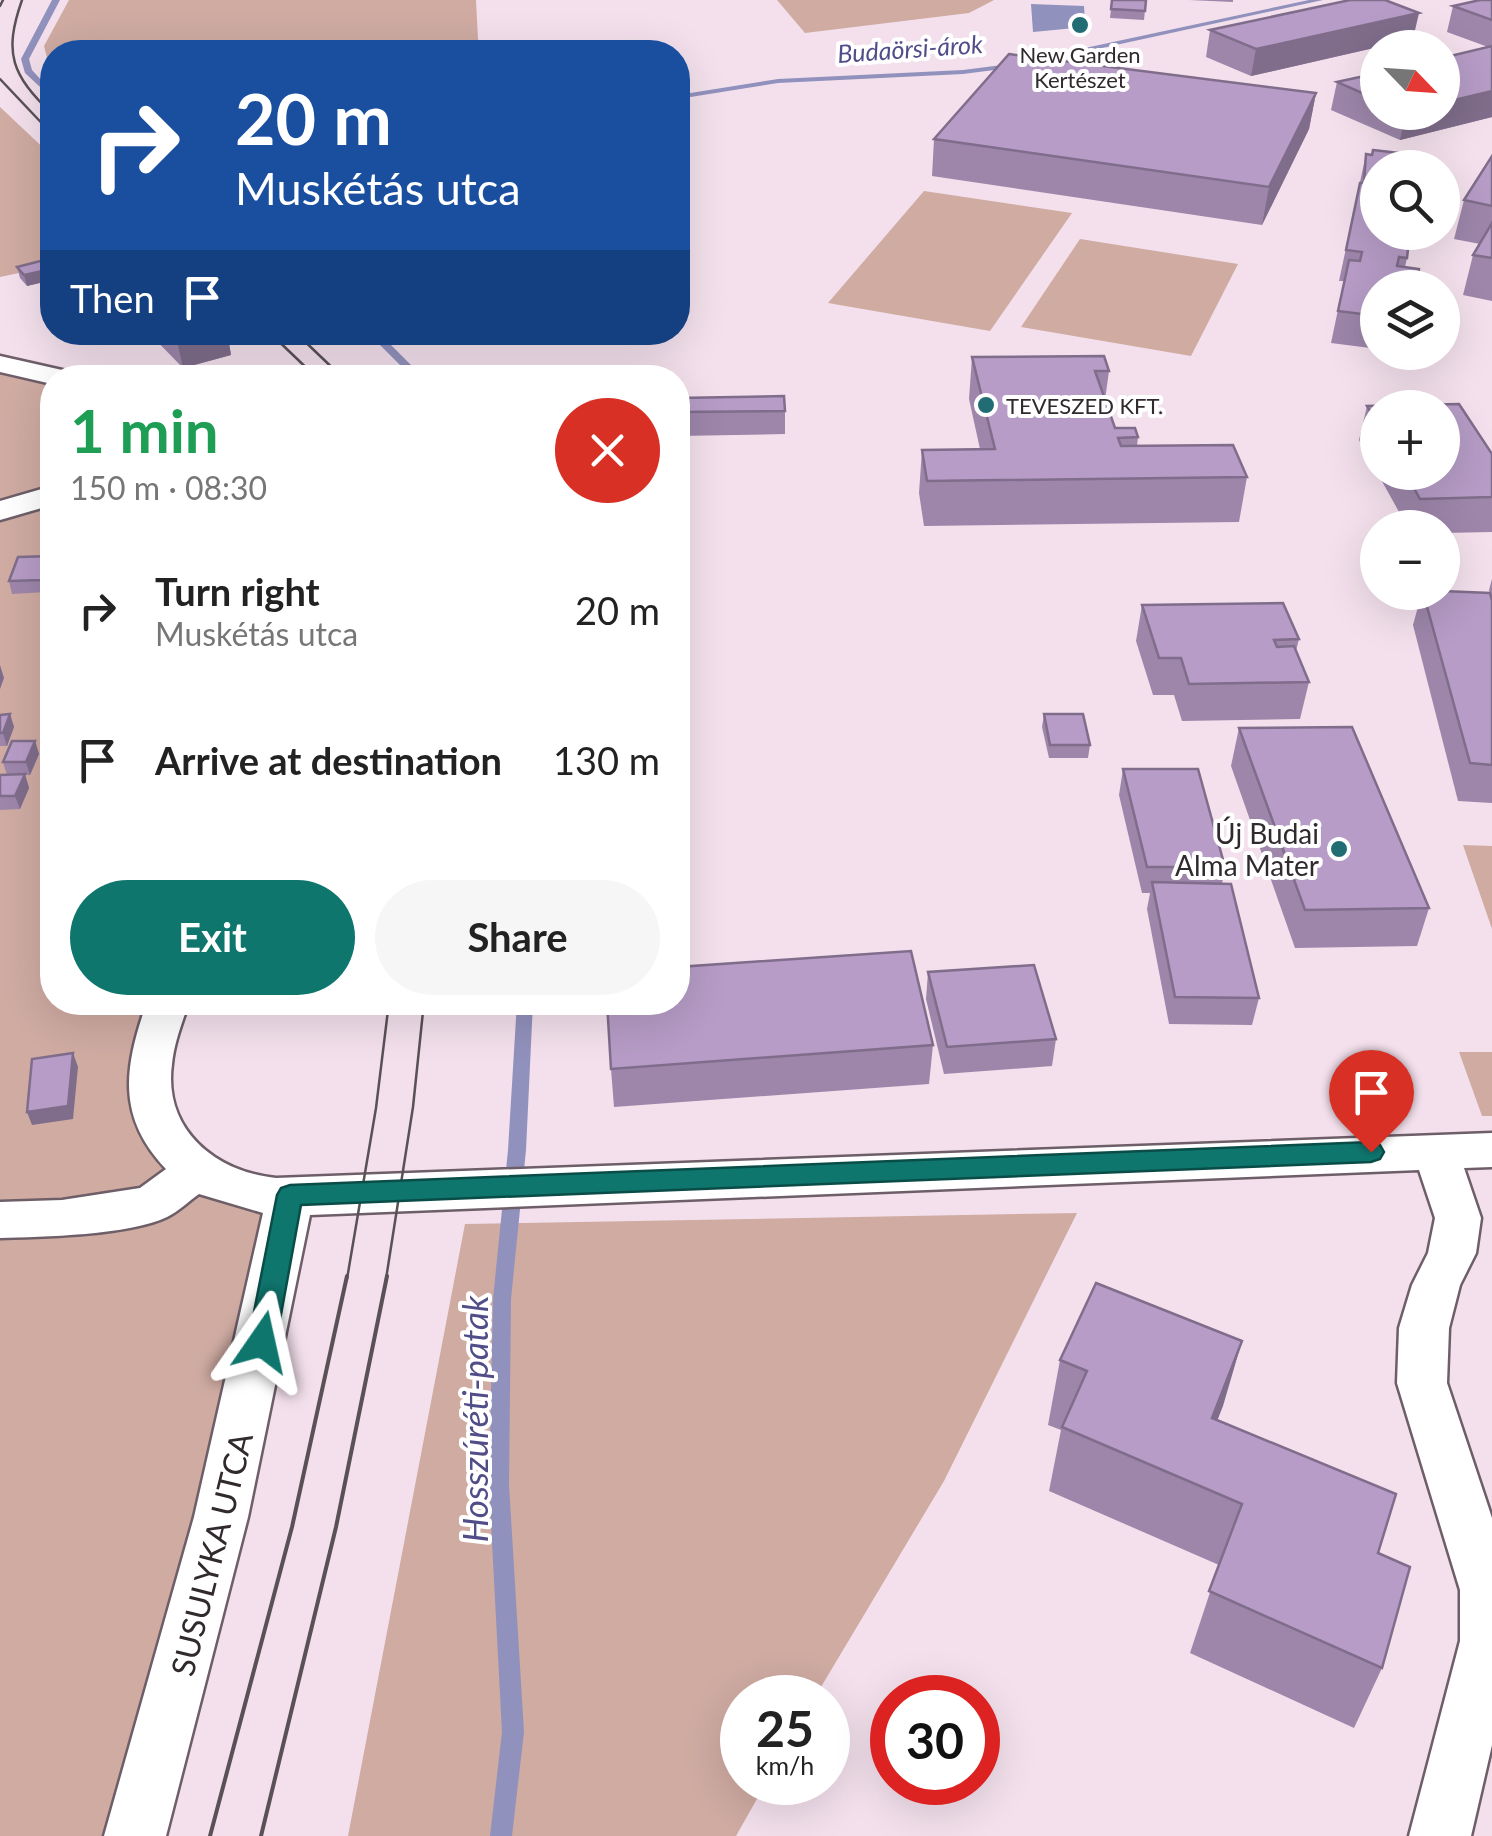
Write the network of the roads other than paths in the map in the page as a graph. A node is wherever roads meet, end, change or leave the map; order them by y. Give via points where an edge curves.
1 (0, 364) edge
2 (40, 373) edge
3 (40, 499) edge
4 (0, 511) edge
5 (164, 1015) edge
6 (1435, 1150) junction
7 (1492, 1150) edge
8 (196, 1171) junction
9 (290, 1195) junction
10 (0, 1220) edge
11 (135, 1836) edge
12 (1440, 1836) edge

1 - 2 street
3 - 4 street
5 - 8 street via 149,1082 154,1115
6 - 7 street
6 - 9 street
6 - 12 street via 1458,1218 1424,1328 1422,1382 1488,1590 1488,1640
8 - 9 street via 237,1190
8 - 10 street via 152,1204
9 - 11 street, SUSULYKA UTCA via 252,1388 174,1708

